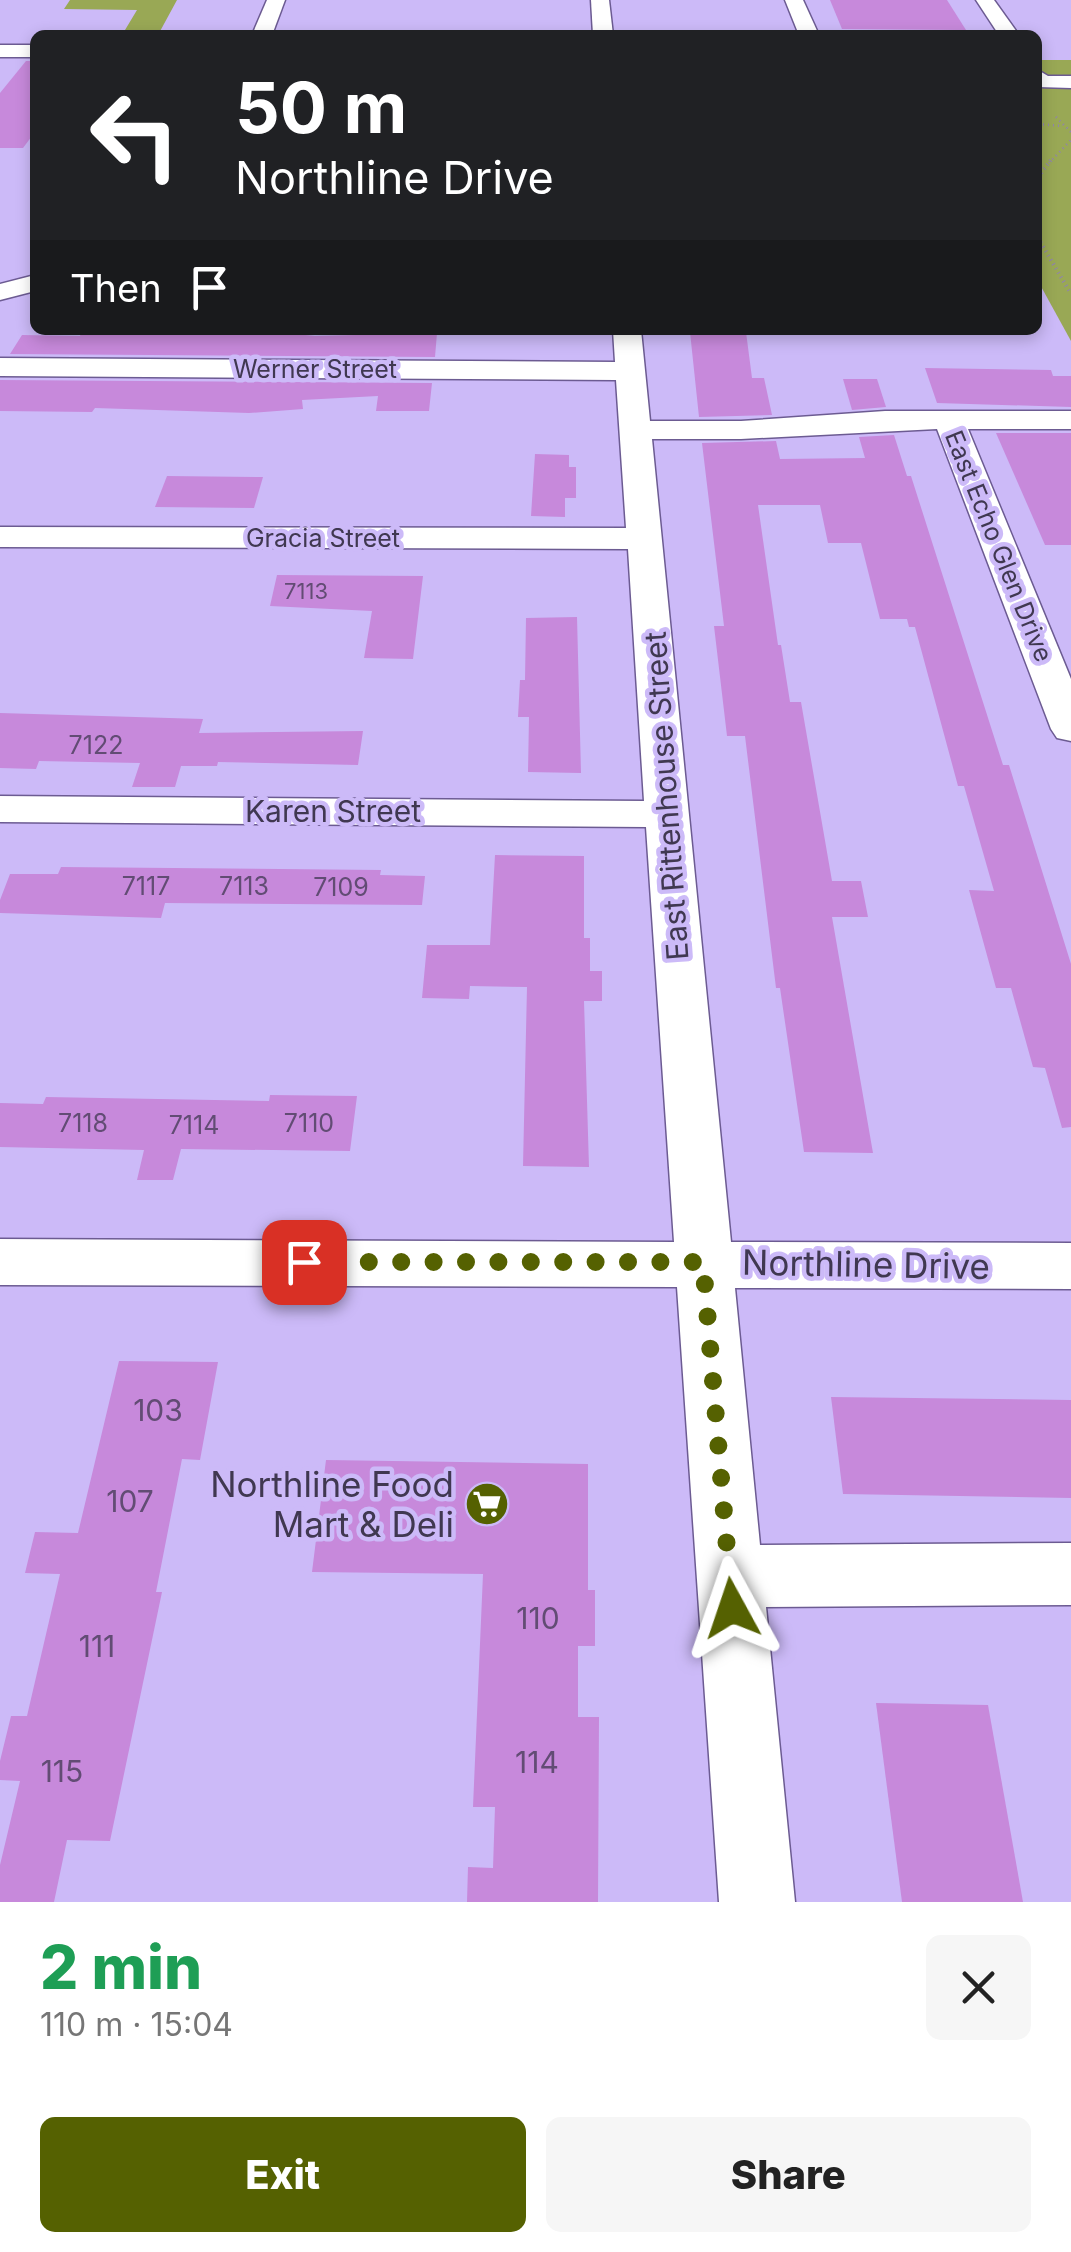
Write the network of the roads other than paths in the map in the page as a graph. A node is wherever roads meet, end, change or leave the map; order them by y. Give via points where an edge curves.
1 (276, 0) edge
2 (600, 0) edge
3 (794, 0) edge
4 (984, 0) edge
5 (264, 30) edge
6 (603, 30) edge
7 (807, 30) edge
8 (1005, 30) edge
9 (0, 51) edge
10 (30, 52) edge
11 (1042, 68) edge
12 (1071, 68) edge
13 (0, 73) edge
14 (30, 73) edge
15 (1042, 82) edge
16 (1071, 82) edge
17 (30, 284) edge
18 (0, 292) edge
19 (627, 335) edge
20 (0, 367) edge
21 (631, 371) junction
22 (949, 420) junction
23 (1071, 420) edge
24 (638, 430) junction
25 (0, 537) edge
26 (646, 539) junction
27 (1071, 729) edge
28 (0, 809) edge
29 (666, 814) junction
30 (0, 1262) edge
31 (703, 1262) junction
32 (1071, 1266) edge
33 (1071, 1574) edge
34 (730, 1576) junction
35 (757, 1902) edge

1 - 5 street
2 - 6 street
3 - 7 street
4 - 8 street
9 - 10 street
11 - 12 street
13 - 14 street
15 - 16 street
17 - 18 street
19 - 21 street, East Rittenhouse Street
20 - 21 street, Werner Street
21 - 24 street, East Rittenhouse Street
22 - 23 street
22 - 24 street
22 - 27 street, East Echo Glen Drive
24 - 26 street, East Rittenhouse Street
25 - 26 street, Gracia Street
26 - 29 street, East Rittenhouse Street
28 - 29 street, Karen Street
29 - 31 street, East Rittenhouse Street
30 - 31 street, Northline Drive
31 - 32 street, Northline Drive
31 - 34 street, East Rittenhouse Street
33 - 34 street
34 - 35 street, East Rittenhouse Street

